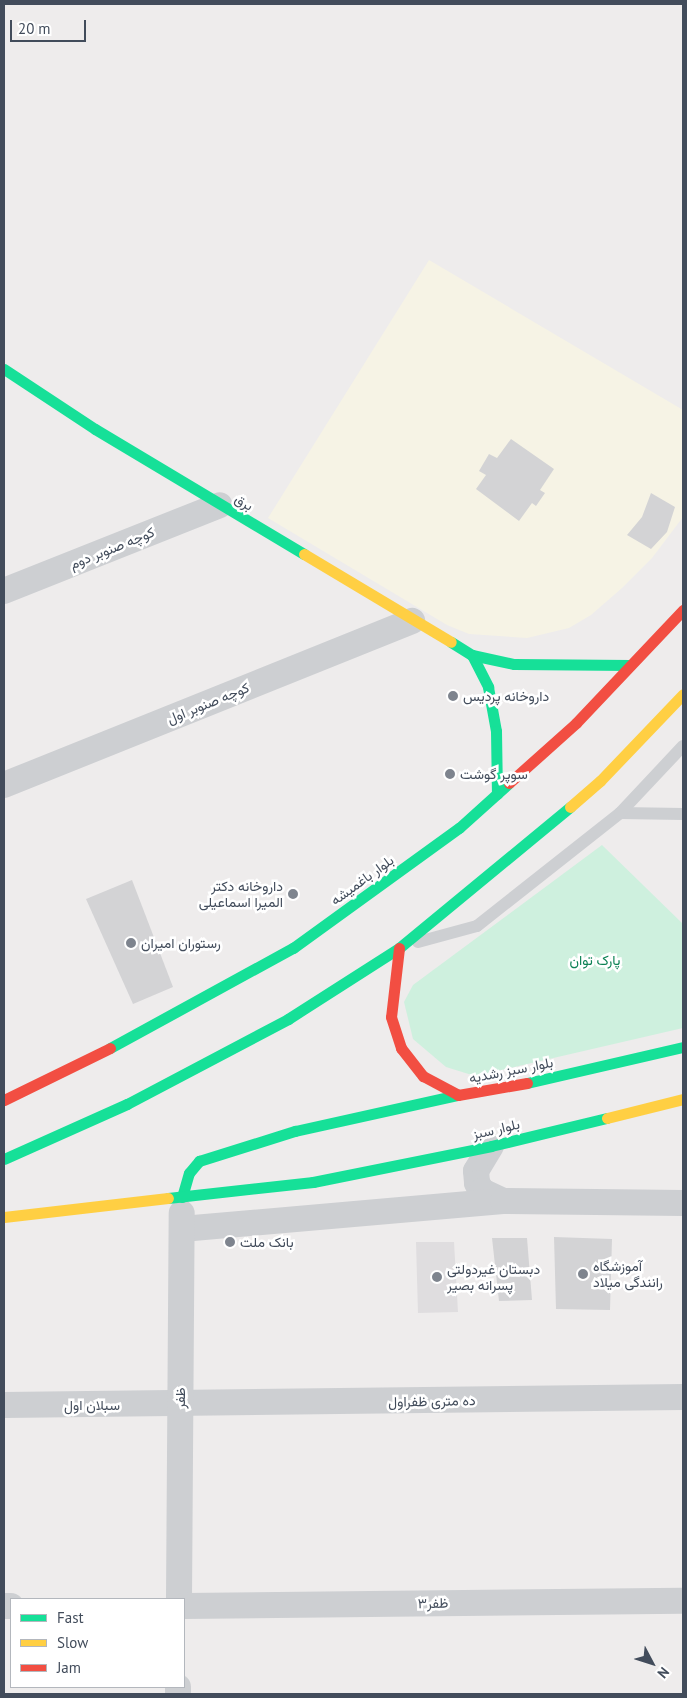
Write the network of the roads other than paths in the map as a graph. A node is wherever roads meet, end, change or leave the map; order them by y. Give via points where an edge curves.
1 (10, 379) edge
2 (220, 505) junction
3 (4, 591) edge
4 (683, 610) edge
5 (412, 621) junction
6 (472, 655) junction
7 (630, 665) junction
8 (683, 694) edge
9 (683, 746) edge
10 (4, 786) edge
11 (497, 794) junction
12 (620, 813) junction
13 (683, 814) edge
14 (399, 948) junction
15 (683, 1047) edge
16 (458, 1095) junction
17 (683, 1099) edge
18 (4, 1100) edge
19 (491, 1146) junction
20 (4, 1159) edge
21 (182, 1197) junction
22 (503, 1201) junction
23 (683, 1203) edge
24 (4, 1217) edge
25 (182, 1230) junction
26 (683, 1398) edge
27 (4, 1405) edge
28 (180, 1405) junction
29 (179, 1598) edge
30 (683, 1601) edge
31 (185, 1606) edge

1 - 2 main road, برق
2 - 3 street, کوچه صنوبر دوم
2 - 5 main road, برق
4 - 7 main road, بلوار باغمیشه
5 - 6 main road, برق
5 - 10 street, کوچه صنوبر اول
6 - 7 main road, برق via 514,664
6 - 11 main road via 488,687 496,731
7 - 11 main road, بلوار باغمیشه via 576,723
8 - 14 main road via 600,781 486,879
9 - 12 lane
11 - 18 main road, بلوار باغمیشه via 460,828 293,948 146,1032
12 - 13 lane
12 - 14 lane via 477,926
14 - 16 main road, بلوار سبز رشدیه via 391,1017 401,1048 423,1076
14 - 20 main road via 288,1019 127,1104
15 - 16 main road, بلوار سبز رشدیه via 506,1088
16 - 21 main road via 295,1131 199,1161 189,1173
17 - 19 main road, بلوار سبز
19 - 21 main road, بلوار سبز via 313,1182
19 - 22 street via 476,1171 477,1183 482,1191
21 - 24 main road, بلوار سبز
21 - 25 street, ظفر
22 - 23 street
22 - 25 street
25 - 28 street, ظفر
26 - 28 street, ده متری ظفراول
27 - 28 street, سبلان اول
28 - 29 street, ظفر
30 - 31 street, ظفر۳

